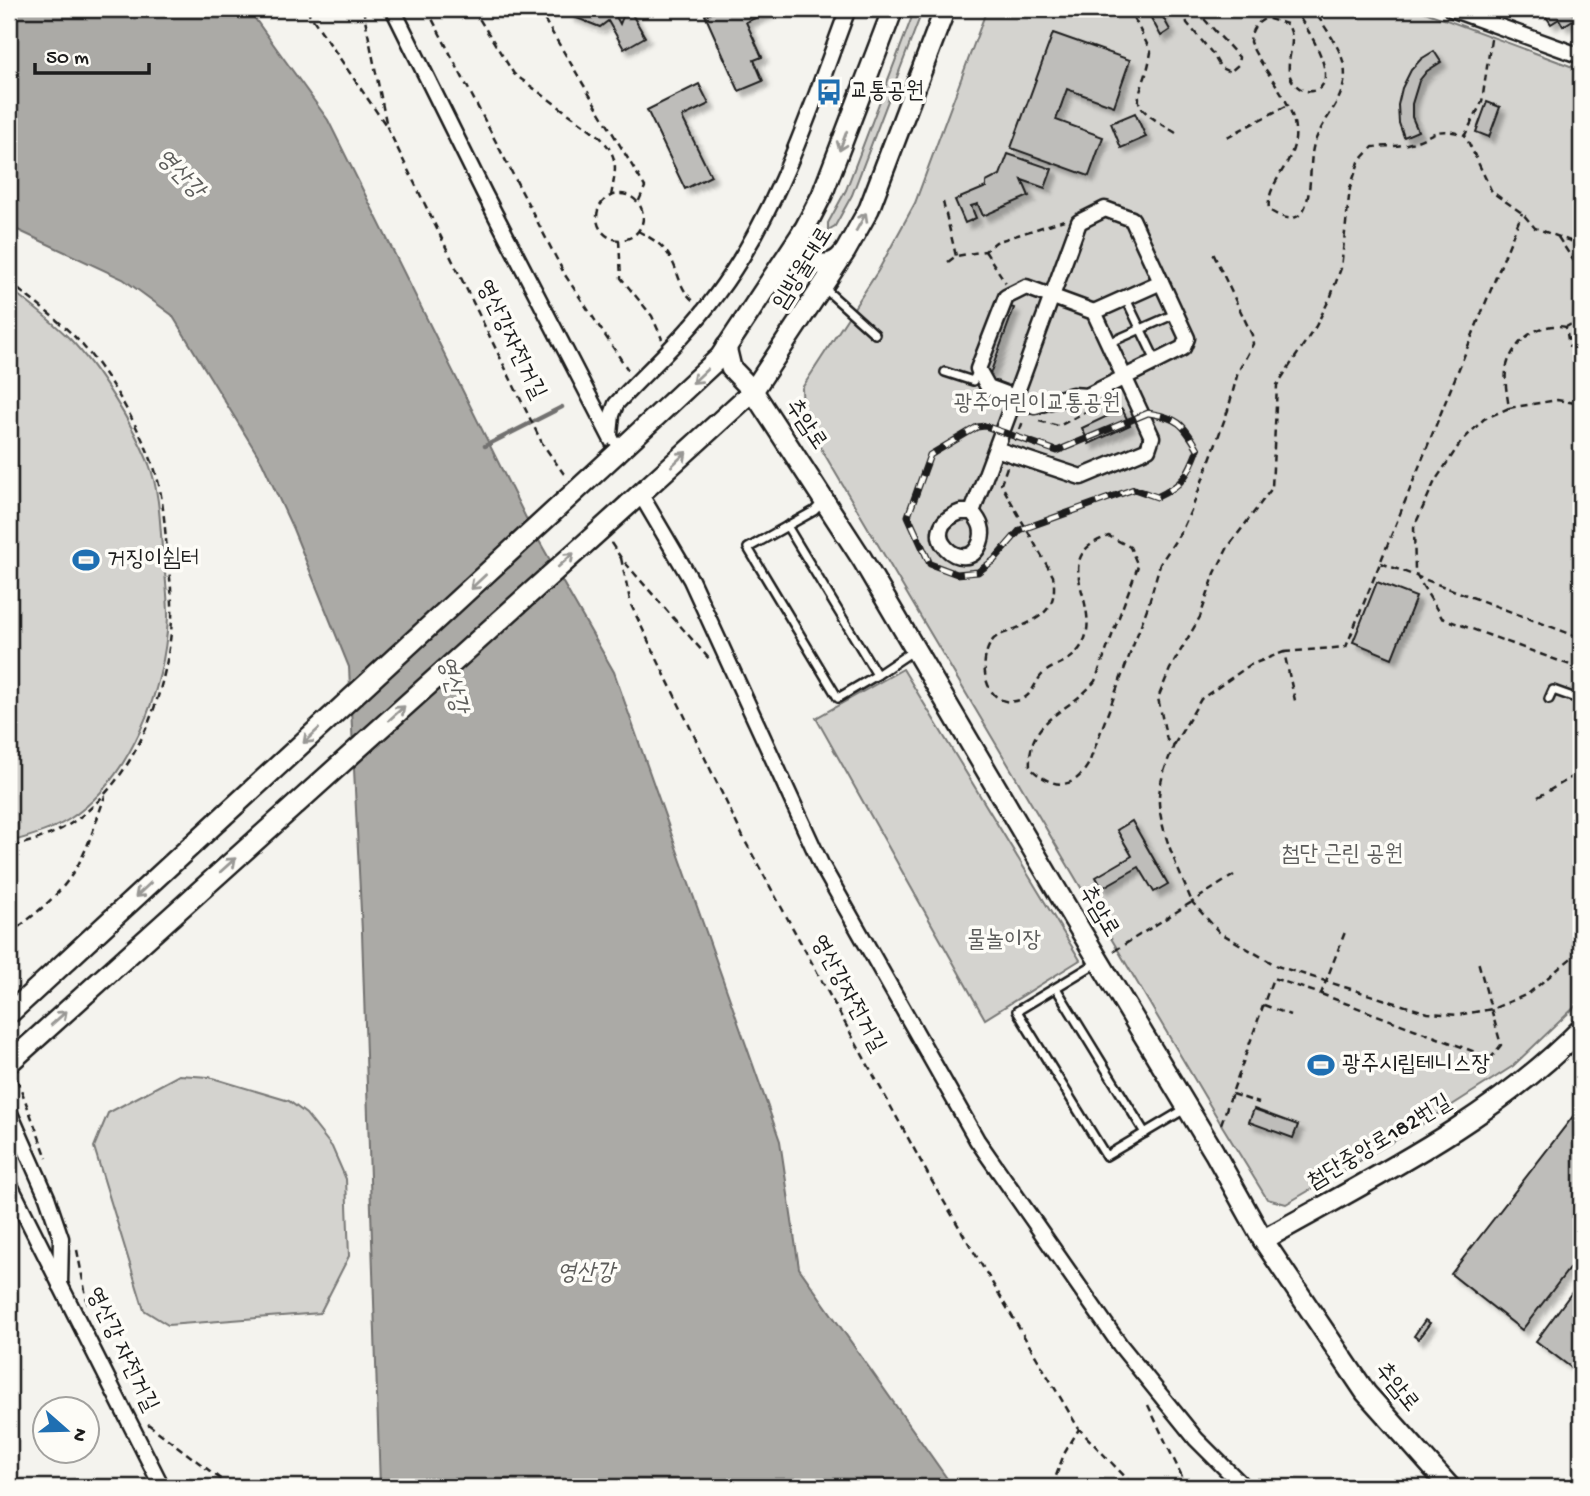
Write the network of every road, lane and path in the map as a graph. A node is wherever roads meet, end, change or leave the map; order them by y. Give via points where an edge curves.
1 (306, 9) edge
2 (363, 9) edge
3 (393, 9) edge
4 (427, 9) edge
5 (473, 9) edge
6 (538, 9) edge
7 (848, 9) edge
8 (893, 9) edge
9 (945, 9) edge
10 (1126, 9) edge
11 (1185, 9) edge
12 (1202, 9) edge
13 (1292, 9) edge
14 (1313, 9) edge
15 (1451, 9) edge
16 (1498, 9) edge
17 (1492, 24) junction
18 (1581, 55) edge
19 (1287, 106) junction
20 (387, 127) junction
21 (1176, 133) dead end
22 (1465, 135) junction
23 (1227, 137) dead end
24 (611, 196) junction
25 (943, 202) dead end
26 (638, 203) junction
27 (1522, 213) junction
28 (1071, 218) dead end
29 (804, 230) junction
30 (638, 231) junction
31 (1558, 236) junction
32 (619, 240) junction
33 (1581, 245) edge
34 (985, 251) junction
35 (845, 252) junction
36 (1213, 253) dead end
37 (956, 256) junction
38 (948, 262) dead end
39 (1581, 272) edge
40 (9, 282) edge
41 (1161, 282) junction
42 (822, 286) junction
43 (1051, 296) junction
44 (1006, 297) junction
45 (1126, 299) junction
46 (705, 309) junction
47 (1094, 312) junction
48 (1176, 314) junction
49 (1581, 318) edge
50 (1566, 327) junction
51 (1142, 329) junction
52 (875, 334) dead end
53 (1109, 343) junction
54 (726, 347) junction
55 (666, 352) junction
56 (1581, 353) edge
57 (1156, 361) junction
58 (978, 369) junction
59 (946, 372) dead end
60 (1125, 375) junction
61 (639, 380) junction
62 (1053, 390) dead end
63 (753, 391) junction
64 (1014, 397) junction
65 (1581, 404) edge
66 (1509, 408) junction
67 (1058, 409) dead end
68 (1020, 419) dead end
69 (614, 444) junction
70 (996, 449) junction
71 (1012, 454) junction
72 (566, 477) dead end
73 (635, 500) junction
74 (826, 500) junction
75 (972, 512) dead end
76 (787, 526) junction
77 (606, 535) dead end
78 (621, 558) junction
79 (1380, 563) junction
80 (1418, 578) junction
81 (1581, 638) edge
82 (914, 650) junction
83 (1284, 652) junction
84 (711, 662) dead end
85 (1581, 669) edge
86 (877, 675) junction
87 (1549, 699) dead end
88 (1581, 700) edge
89 (1296, 705) dead end
90 (1174, 745) junction
91 (1581, 772) edge
92 (107, 793) junction
93 (1538, 797) dead end
94 (9, 847) edge
95 (1234, 875) dead end
96 (1192, 902) junction
97 (1345, 932) dead end
98 (9, 933) edge
99 (1581, 950) edge
100 (1106, 957) junction
101 (1478, 961) dead end
102 (1325, 982) junction
103 (1056, 988) junction
104 (1321, 994) junction
105 (1264, 1005) junction
106 (1492, 1009) junction
107 (9, 1013) edge
108 (1290, 1015) dead end
109 (1581, 1029) edge
110 (11, 1067) edge
111 (1232, 1094) junction
112 (1259, 1103) dead end
113 (1187, 1108) junction
114 (9, 1111) edge
115 (1221, 1124) dead end
116 (1145, 1133) junction
117 (47, 1158) dead end
118 (9, 1183) edge
119 (1263, 1240) junction
120 (76, 1247) dead end
121 (60, 1287) junction
122 (89, 1310) dead end
123 (1148, 1405) dead end
124 (145, 1422) dead end
125 (1079, 1429) junction
126 (162, 1487) edge
127 (231, 1487) edge
128 (1052, 1487) edge
129 (1135, 1487) edge
130 (1187, 1487) edge
131 (1244, 1487) edge
132 (1450, 1487) edge

1 - 20 path, 영산강자전거길
2 - 20 path, 영산강자전거길
3 - 69 street
4 - 61 path via 565,275
5 - 24 path via 514,74 610,146 616,160
6 - 26 path via 645,187
7 - 46 street via 772,202 749,247
8 -> 29 main road, 임방울대로 via 822,195
35 -> 9 main road, 임방울대로 via 869,209
10 - 21 path via 1151,52 1137,100 1141,108
11 - 12 path via 1187,23 1221,68 1230,72 1239,57 1205,20
13 - 19 path via 1324,63 1323,86 1311,92 1294,83 1289,74 1292,30 1287,24 1266,18 1251,30 1250,42
14 - 19 path via 1344,64 1345,79 1313,145 1308,202 1292,219 1282,219 1269,210 1268,200 1292,153 1296,132
15 - 17 street
16 - 17 street
17 - 18 street
17 - 22 path via 1482,102
19 - 23 path
20 - 72 path, 영산강자전거길 via 542,443
22 - 27 path via 1492,192
22 - 90 path via 1437,130 1407,145 1373,147 1359,162 1350,188 1341,268 1331,296 1277,385 1272,488 1228,547 1200,617 1158,698 1167,740
24 - 26 path via 626,195
24 - 32 path via 600,206 597,221 605,234
25 - 37 path
26 - 30 path via 643,217
27 - 31 path via 1535,228
27 - 79 path
28 - 34 path via 996,242
29 - 35 main road via 802,251 813,262 828,264
29 - 54 main road, 임방울대로
30 - 32 path
30 - 46 path via 659,243 671,259 679,284
31 - 33 path
31 - 39 path
32 - 55 path via 621,278 652,316
34 - 37 path
34 - 44 path via 1006,282
35 - 42 main road, 임방울대로
36 - 71 path via 1253,344 1238,372 1193,506 1160,564 1089,763 1073,783 1054,784 1030,768 1031,744 1044,724 1084,695 1095,681 1138,566 1130,547 1109,536 1087,546 1079,567 1088,622 1081,647 1073,657 1045,671 1022,699 1009,702 994,695 983,665 993,639 1047,612 1055,588 1053,576 1001,484
37 - 38 path
40 - 92 path via 73,336 101,368 157,474 172,594 165,678 140,741
41 - 43 street via 1132,219 1105,209 1079,222
41 - 45 street
41 - 48 street
42 - 52 lane
42 - 63 main road, 임방울대로
43 - 44 street via 1026,287
43 - 47 street
43 - 64 street
44 - 58 street
45 - 47 street
45 - 51 lane
46 - 55 street
47 - 53 street
48 - 51 lane
48 - 57 street via 1187,338 1183,348
49 - 50 path
50 - 56 path via 1569,346
50 - 66 path via 1544,326 1521,342 1508,364
51 - 53 lane
51 - 57 lane
53 - 60 street
54 - 63 main road, 추암로 via 731,368
54 -> 69 main road, 임방울대로 via 720,357
55 - 61 street
57 - 60 street
58 - 59 lane via 973,381
58 - 64 street via 988,387
60 - 64 street via 1087,396 1072,395 1035,406
60 - 71 street via 1152,437 1148,449 1081,477
61 - 69 street via 616,404
62 - 67 path, bridge
73 -> 63 main road, 임방울대로
63 - 74 main road, 추암로
64 - 70 street
65 - 66 path via 1556,400
66 - 80 path via 1484,419 1461,442 1435,481 1414,527
68 - 71 path
69 -> 107 main road, 임방울대로, bridge
70 - 71 street
70 - 75 street
110 -> 73 main road, 임방울대로, bridge
73 - 131 street via 691,580 821,864 977,1140 1120,1345 1196,1439
74 - 76 lane
74 - 82 main road, 추암로
76 - 86 lane
76 - 86 lane via 748,548 838,698
77 - 78 path, 영산강자전거길
78 - 84 path, 영산강자전거길
78 - 125 path, 영산강자전거길 via 631,606 745,841 930,1178
79 - 80 path
79 - 83 path via 1346,647
80 - 81 path
80 - 85 path via 1442,618
82 - 86 lane
82 - 100 main road, 추암로
83 - 89 path
83 - 90 path via 1250,665 1201,699
87 - 88 lane via 1553,690
90 - 96 path via 1159,804
91 - 93 path
92 - 94 path via 72,823
92 - 98 path via 74,872
95 - 96 path
96 - 100 path
96 - 102 path via 1219,932 1255,954 1277,967
97 - 102 path
99 - 106 path via 1528,994
100 - 103 lane
100 - 113 main road, 추암로
101 - 106 path
102 - 104 path
102 - 106 path via 1428,1013 1458,1015
103 - 116 lane
103 - 116 lane via 1017,1011 1107,1156
104 - 105 path via 1273,978
104 - 106 path via 1491,1058 1501,1045
105 - 108 path
105 - 111 path
109 - 119 main road, 첨단중앙로182번길 via 1554,1057 1494,1102 1405,1160
110 - 117 path
111 - 112 path
111 - 115 path
113 - 116 lane
113 - 119 main road, 추암로
114 - 121 street via 61,1238
118 - 121 street
119 - 132 main road, 추암로 via 1366,1393
120 - 122 path
121 - 126 street
123 - 130 path
124 - 127 path
125 - 128 path
125 - 129 path, 영산강자전거길

